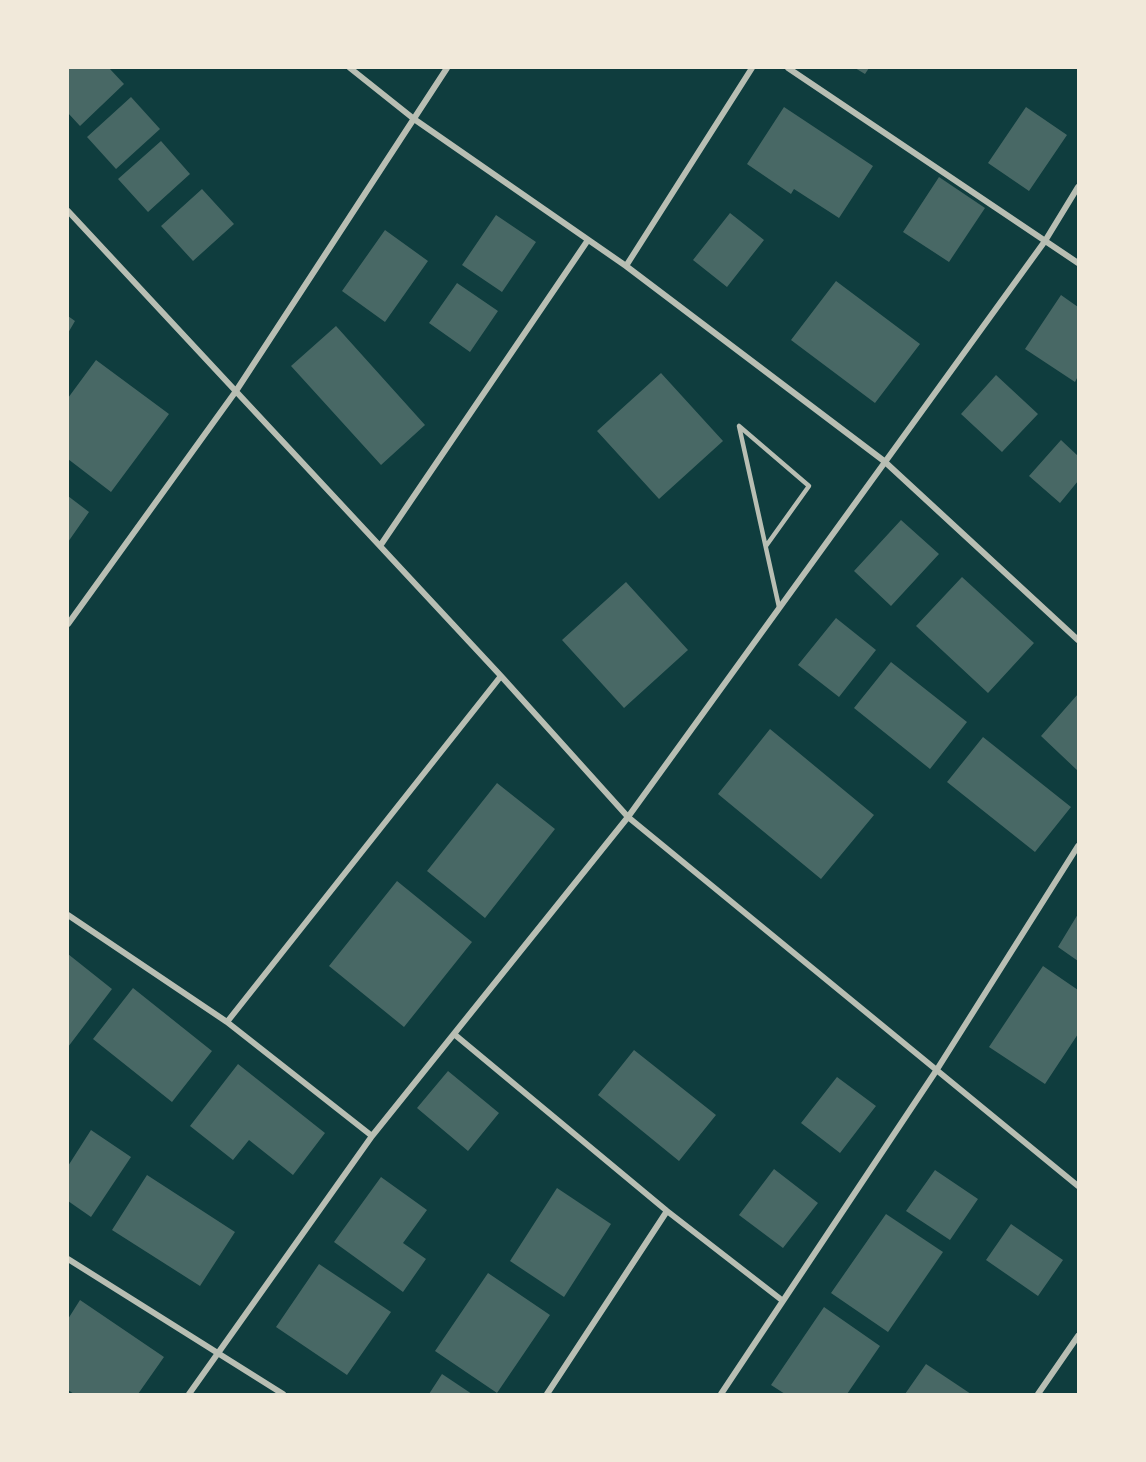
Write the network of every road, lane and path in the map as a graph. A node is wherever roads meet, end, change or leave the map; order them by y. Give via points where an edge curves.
1 (350, 68) edge
2 (447, 68) edge
3 (753, 68) edge
4 (788, 68) edge
5 (414, 119) junction
6 (1078, 187) edge
7 (68, 211) edge
8 (588, 240) junction
9 (1045, 241) junction
10 (1078, 263) edge
11 (626, 266) junction
12 (236, 391) junction
13 (884, 461) junction
14 (380, 546) junction
15 (765, 546) junction
16 (779, 607) junction
17 (68, 624) edge
18 (1078, 640) edge
19 (501, 676) junction
20 (628, 817) junction
21 (1078, 846) edge
22 (68, 915) edge
23 (227, 1022) junction
24 (454, 1034) junction
25 (936, 1071) junction
26 (372, 1136) junction
27 (1078, 1186) edge
28 (667, 1211) junction
29 (68, 1259) edge
30 (783, 1301) junction
31 (1078, 1336) edge
32 (217, 1354) junction
33 (189, 1395) edge
34 (283, 1395) edge
35 (547, 1395) edge
36 (722, 1395) edge
37 (1038, 1395) edge

1 - 5 street
2 - 5 street
3 - 11 street
4 - 9 street
5 - 8 street
5 - 12 street
6 - 9 street
7 - 12 street
8 - 11 street
8 - 14 street
9 - 10 street
9 - 13 street
11 - 13 street
12 - 14 street
12 - 17 street
13 - 16 street
13 - 18 street
14 - 19 street
15 - 15 lane via 754,491 739,426 809,486
15 - 16 lane
16 - 20 street
19 - 20 street
19 - 23 street
20 - 24 street
20 - 25 street
21 - 25 street
22 - 23 street
23 - 26 street
24 - 26 street
24 - 28 street
25 - 27 street
25 - 30 street
26 - 32 street
28 - 30 street
28 - 35 street
29 - 32 street
30 - 36 street
31 - 37 street
32 - 33 street
32 - 34 street

